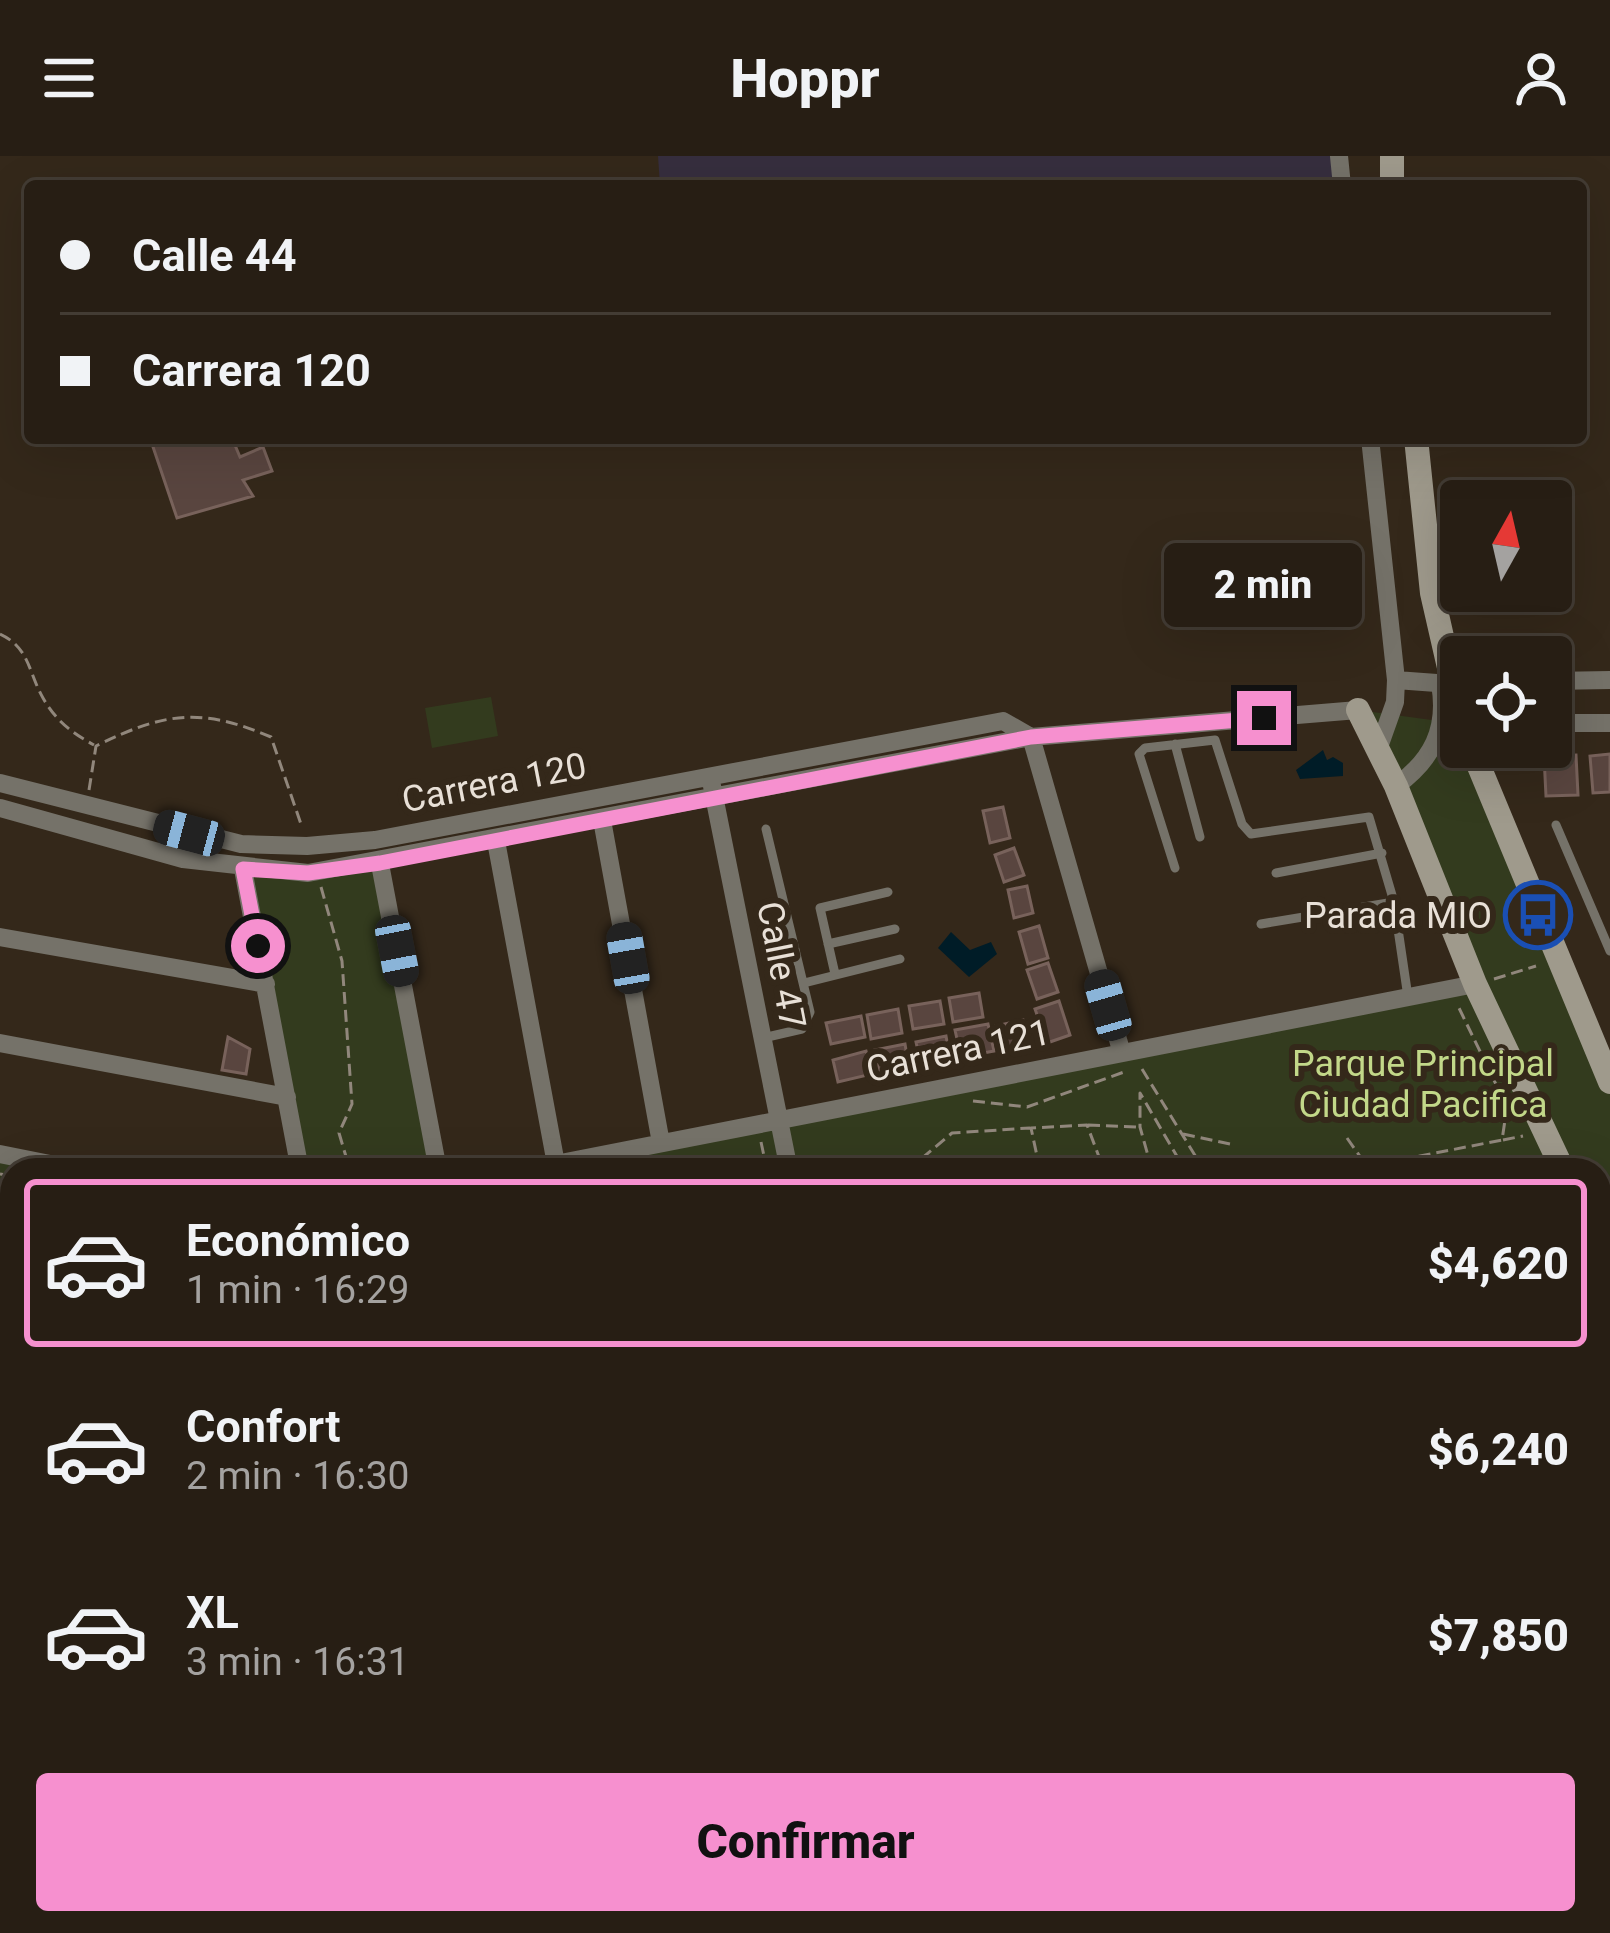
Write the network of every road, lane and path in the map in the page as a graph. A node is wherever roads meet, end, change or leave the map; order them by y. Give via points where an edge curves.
1 (1371, 444) edge
2 (1417, 444) edge
3 (0, 634) edge
4 (1441, 636) edge
5 (1396, 680) junction
6 (1610, 680) edge
7 (1572, 681) edge
8 (1440, 683) edge
9 (1358, 710) joint
10 (1572, 723) edge
11 (1610, 723) edge
12 (1440, 728) edge
13 (1031, 737) junction
14 (1175, 744) junction
15 (96, 746) junction
16 (1379, 747) junction
17 (1479, 768) edge
18 (710, 773) junction
19 (0, 783) edge
20 (1396, 786) junction
21 (715, 798) junction
22 (88, 807) junction
23 (0, 808) edge
24 (602, 820) junction
25 (1556, 825) dead end
26 (766, 829) dead end
27 (1200, 837) dead end
28 (496, 841) junction
29 (307, 846) junction
30 (1382, 853) junction
31 (380, 863) junction
32 (1175, 868) dead end
33 (243, 869) junction
34 (316, 872) junction
35 (1276, 873) dead end
36 (888, 892) dead end
37 (1394, 902) junction
38 (1605, 922) edge
39 (1261, 924) dead end
40 (895, 929) dead end
41 (0, 937) edge
42 (828, 944) junction
43 (1610, 950) edge
44 (900, 959) dead end
45 (1556, 960) junction
46 (835, 974) junction
47 (804, 983) junction
48 (266, 984) junction
49 (1475, 984) junction
50 (1408, 998) junction
51 (1438, 1010) dead end
52 (763, 1038) junction
53 (0, 1043) edge
54 (1121, 1050) junction
55 (1610, 1082) edge
56 (286, 1097) junction
57 (970, 1101) dead end
58 (779, 1121) junction
59 (1087, 1125) junction
60 (1140, 1126) junction
61 (1031, 1128) junction
62 (1181, 1133) junction
63 (759, 1135) dead end
64 (1525, 1135) dead end
65 (1346, 1138) dead end
66 (661, 1143) junction
67 (1235, 1144) dead end
68 (298, 1158) edge
69 (347, 1158) edge
70 (436, 1158) edge
71 (555, 1158) edge
72 (586, 1158) edge
73 (764, 1158) edge
74 (787, 1158) edge
75 (922, 1158) edge
76 (1037, 1158) edge
77 (1099, 1158) edge
78 (1149, 1158) edge
79 (1178, 1158) edge
80 (1197, 1158) edge
81 (1359, 1158) edge
82 (1414, 1158) edge
83 (1415, 1158) edge
84 (1557, 1158) edge

1 - 5 street
2 - 4 main road
3 - 15 path via 21,646 66,730
5 - 8 street
5 - 16 street
6 - 7 street
9 - 13 street, Carrera 120
9 - 16 main road
10 - 11 street
12 - 20 street via 1418,770
13 - 18 street, Carrera 120 via 1003,722
13 - 21 street, Carrera 120
13 - 54 street
14 - 27 lane
14 - 30 lane via 1215,740 1251,834 1364,815
14 - 32 lane via 1139,754
15 - 22 path
15 - 29 path via 199,714 271,737
16 - 20 main road
17 - 45 main road
18 - 21 street, Calle 47
18 - 29 street, Carrera 120
19 - 22 street, Carrera 120
20 - 49 main road
21 - 24 street, Carrera 120
21 - 52 street, Calle 47
22 - 29 street, Carrera 120 via 242,844
23 - 33 street, Carrera 120
24 - 28 street, Carrera 120
24 - 66 street
25 - 38 lane
26 - 47 lane
28 - 31 street, Carrera 120
28 - 71 street
30 - 35 lane
30 - 37 lane
31 - 34 street, Carrera 120
31 - 70 street
33 - 34 street, Carrera 120
33 - 48 street
34 - 69 path via 342,962 352,1104 340,1133
36 - 42 lane via 820,908
37 - 39 lane
37 - 50 lane
38 - 43 lane
40 - 42 lane
41 - 48 street
42 - 46 lane
44 - 46 lane
45 - 49 path
45 - 55 main road
46 - 47 lane
47 - 52 lane via 808,1023
48 - 56 street
49 - 50 street, Carrera 121
49 - 84 main road
50 - 54 street, Carrera 121
51 - 83 path via 1461,1006 1507,1107 1502,1140
52 - 58 street, Calle 47
53 - 56 street
54 - 58 street, Carrera 121
56 - 68 street
57 - 62 path via 1027,1107 1141,1067
58 - 66 street, Carrera 121
58 - 74 street, Calle 47
59 - 60 path
59 - 61 path
59 - 77 path
60 - 78 path
60 - 79 path via 1140,1093
61 - 75 path via 952,1133
61 - 76 path
62 - 67 path
62 - 80 path
63 - 73 path
64 - 82 path
65 - 81 path
66 - 72 street, Carrera 121

